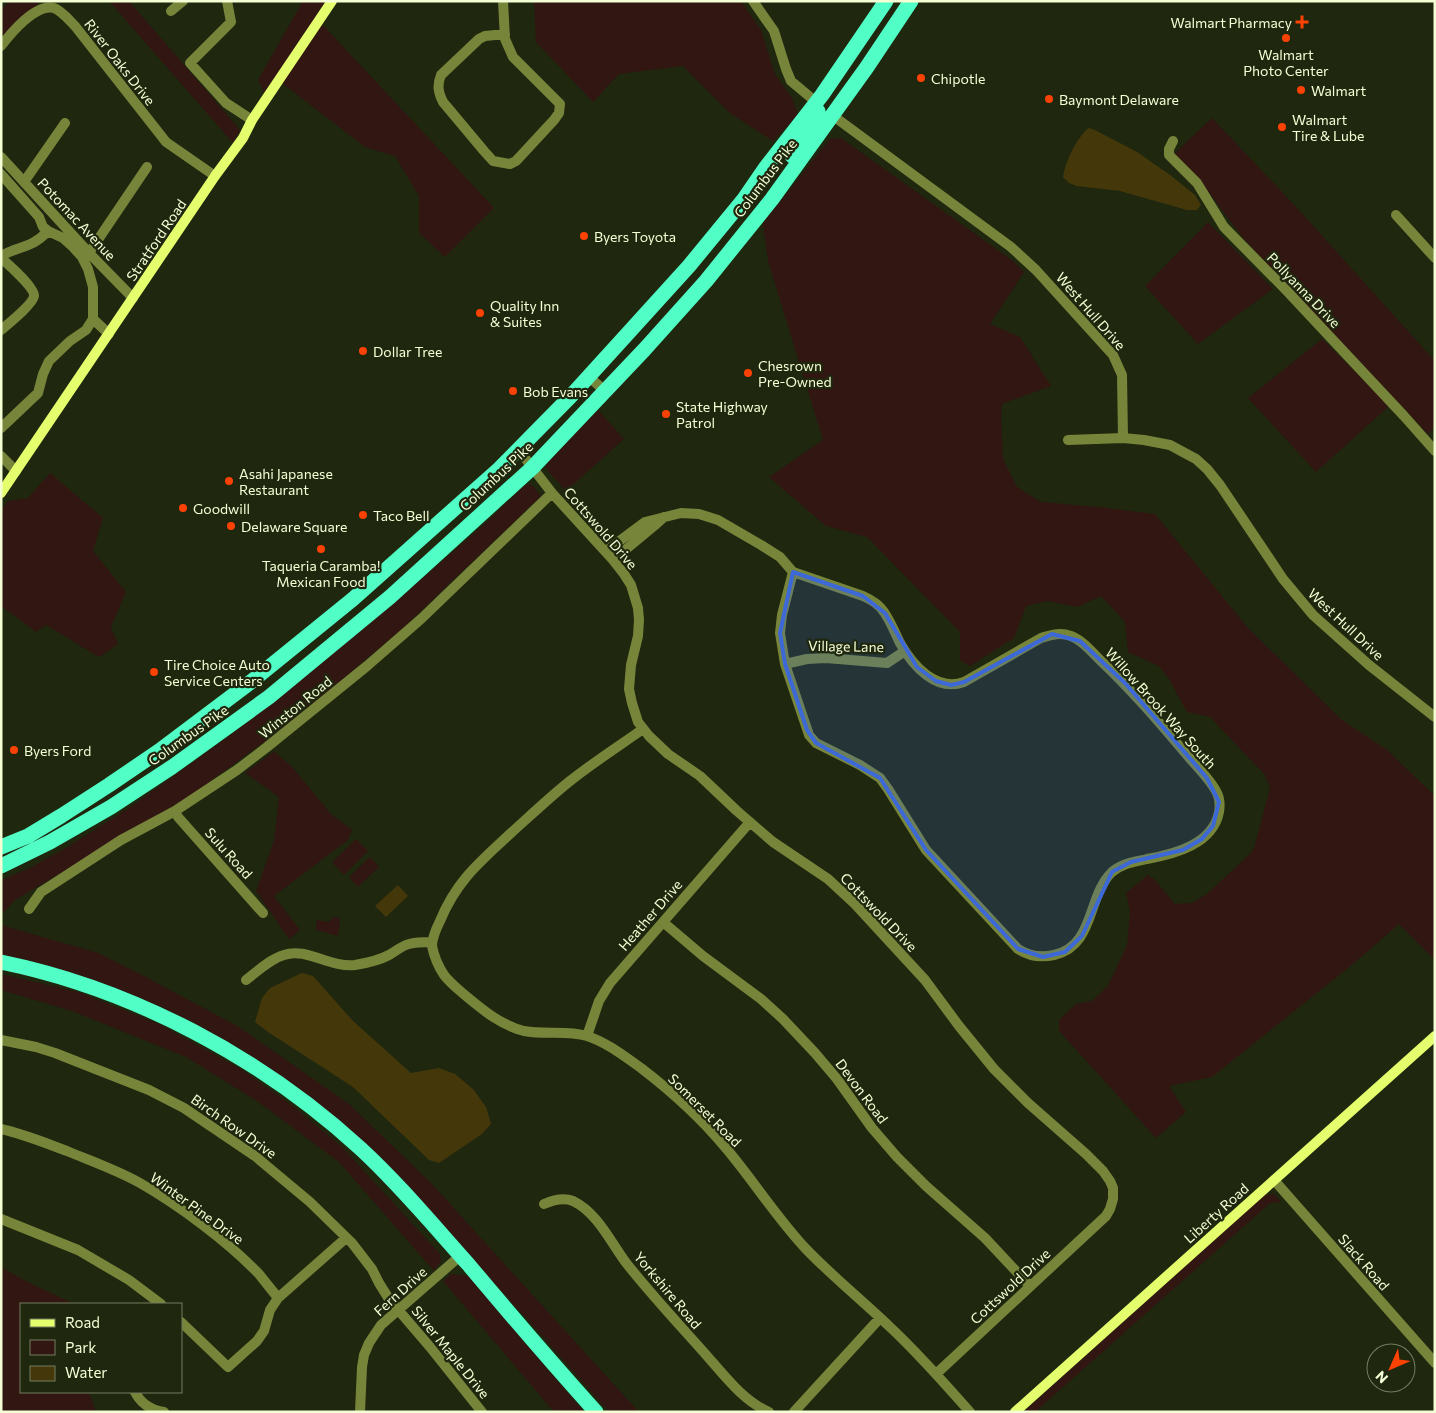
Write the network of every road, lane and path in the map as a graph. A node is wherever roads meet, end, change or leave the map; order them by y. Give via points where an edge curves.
1 (183, 1) edge
2 (227, 1) edge
3 (332, 1) edge
4 (503, 1) edge
5 (752, 1) edge
6 (911, 1) edge
7 (884, 4) edge
8 (171, 11) dead end
9 (504, 34) junction
10 (1, 46) edge
11 (816, 102) junction
12 (832, 115) junction
13 (252, 120) junction
14 (65, 124) dead end
15 (1172, 142) dead end
16 (1, 157) edge
17 (147, 167) dead end
18 (1, 174) edge
19 (216, 176) junction
20 (24, 182) junction
21 (772, 199) junction
22 (1396, 215) dead end
23 (48, 231) junction
24 (89, 253) junction
25 (1, 257) edge
26 (1435, 258) edge
27 (133, 298) junction
28 (93, 319) junction
29 (1, 330) edge
30 (109, 334) junction
31 (588, 376) junction
32 (605, 391) junction
33 (1, 428) edge
34 (1123, 438) junction
35 (1068, 440) dead end
36 (518, 450) junction
37 (1435, 451) edge
38 (1, 456) edge
39 (532, 468) junction
40 (16, 471) junction
41 (552, 492) junction
42 (1, 493) edge
43 (665, 516) junction
44 (606, 551) junction
45 (614, 560) junction
46 (793, 572) junction
47 (905, 651) junction
48 (786, 664) junction
49 (1435, 717) edge
50 (643, 729) junction
51 (175, 811) junction
52 (750, 822) junction
53 (1, 847) edge
54 (1, 866) edge
55 (29, 909) dead end
56 (263, 913) dead end
57 (663, 922) junction
58 (432, 942) junction
59 (1, 962) edge
60 (246, 980) dead end
61 (586, 1036) junction
62 (1435, 1036) edge
63 (1, 1040) edge
64 (1, 1129) edge
65 (1274, 1180) junction
66 (544, 1204) dead end
67 (1, 1219) edge
68 (346, 1238) junction
69 (460, 1256) junction
70 (1030, 1286) junction
71 (278, 1298) junction
72 (160, 1303) edge
73 (398, 1310) junction
74 (880, 1318) junction
75 (182, 1323) edge
76 (1435, 1363) edge
77 (936, 1374) junction
78 (136, 1393) edge
79 (164, 1412) edge
80 (360, 1412) edge
81 (482, 1412) edge
82 (596, 1412) edge
83 (769, 1412) edge
84 (794, 1412) edge
85 (970, 1412) edge
86 (1015, 1412) edge

1 - 8 street
2 - 13 street via 231,22 190,63 223,99
3 - 13 street, Stratford Road
4 - 9 street
5 - 11 street via 774,31 791,81
6 - 12 highway, Columbus Pike
7 - 11 highway, Columbus Pike
7 - 12 highway via 883,20 833,97
9 - 9 street via 513,57 560,104 554,120 510,164 493,161 438,93 441,75 479,38
10 - 19 street, River Oaks Drive via 40,9 55,8 75,26 166,142
11 - 21 highway via 818,112 815,120 772,183
11 - 31 highway, Columbus Pike via 706,245
12 - 21 highway, Columbus Pike
12 - 34 street, West Hull Drive via 1011,247 1101,340 1113,355 1122,375
13 - 19 street, Stratford Road
14 - 20 street
15 - 37 street, Pollyanna Drive via 1169,155 1196,183 1224,226
16 - 20 street, Potomac Avenue
17 - 24 street
18 - 23 street
19 - 27 street, Stratford Road
20 - 24 street, Potomac Avenue
21 - 32 highway, Columbus Pike via 706,281
22 - 26 street
23 - 25 street via 34,244
23 - 28 street via 62,238 82,257 93,293
24 - 27 street, Potomac Avenue
25 - 29 street via 29,285 34,297
27 - 30 street, Stratford Road
28 - 30 street
28 - 33 street via 86,330 49,361 38,393
30 - 40 street, Stratford Road
31 - 32 street
31 - 36 highway, Columbus Pike
32 - 39 highway, Columbus Pike
34 - 35 street
34 - 49 street, West Hull Drive via 1170,445 1196,459 1220,485 1283,579 1313,615
36 - 39 street, Cottswold Drive
36 - 53 highway, Columbus Pike via 353,599 252,681 109,785 28,836
38 - 40 street
39 - 41 street, Cottswold Drive
39 - 54 highway, Columbus Pike via 390,597 269,697 110,807
40 - 42 street, Stratford Road
41 - 44 street, Cottswold Drive
41 - 51 street, Winston Road via 368,666 237,770
43 - 44 street via 645,522
43 - 45 street
43 - 46 street via 690,513 718,520 780,557
44 - 45 street, Cottswold Drive
45 - 50 street, Cottswold Drive via 631,585 638,608 638,636 630,664 629,689
46 - 47 street, Willow Brook Way South via 872,600 885,613
46 - 48 street via 780,633
47 - 48 street, Village Lane via 887,663 816,658
47 - 48 street, Willow Brook Way South via 930,677 954,685 1041,638 1052,634 1072,636 1125,683 1207,778 1219,802 1213,826 1202,839 1183,850 1116,868 1104,883 1082,936 1071,948 1059,954 1038,957 1024,952 933,859 880,778 813,740
50 - 52 street, Cottswold Drive
50 - 58 street via 564,786 470,872 450,898
51 - 55 street, Winston Road via 121,840 41,892
51 - 56 street, Sulu Road
52 - 57 street, Heather Drive
52 - 70 street, Cottswold Drive via 844,892 925,980 994,1069 1086,1154 1110,1181 1113,1199 1106,1216
57 - 61 street, Heather Drive via 604,990
57 - 70 street, Devon Road via 784,1019 816,1053 897,1157 985,1238
58 - 60 street via 407,944 388,956 353,965 289,953 274,959
58 - 61 street, Somerset Road via 434,955 446,978 494,1019 524,1030
59 - 69 highway via 67,979 119,998 197,1034 276,1081 362,1150
61 - 74 street, Somerset Road via 622,1055 686,1106 724,1146 801,1244
62 - 65 street, Liberty Road
63 - 68 street, Birch Row Drive via 55,1053 149,1090 184,1108 275,1172
64 - 71 street, Winter Pine Drive via 70,1152 140,1183 228,1246
65 - 76 street, Slack Road
65 - 86 street, Liberty Road
66 - 83 street, Yorkshire Road via 557,1199 572,1201 589,1212 666,1311 748,1400
67 - 72 street via 84,1253
68 - 71 street
68 - 73 street, Birch Row Drive via 365,1258
69 - 73 street, Fern Drive
69 - 82 highway
70 - 77 street, Cottswold Drive
71 - 75 street via 257,1341 228,1366
73 - 80 street, Fern Drive via 381,1325 364,1355
73 - 81 street, Silver Maple Drive
74 - 77 street, Somerset Road
74 - 84 street
77 - 85 street, Somerset Road
78 - 79 street via 149,1408

